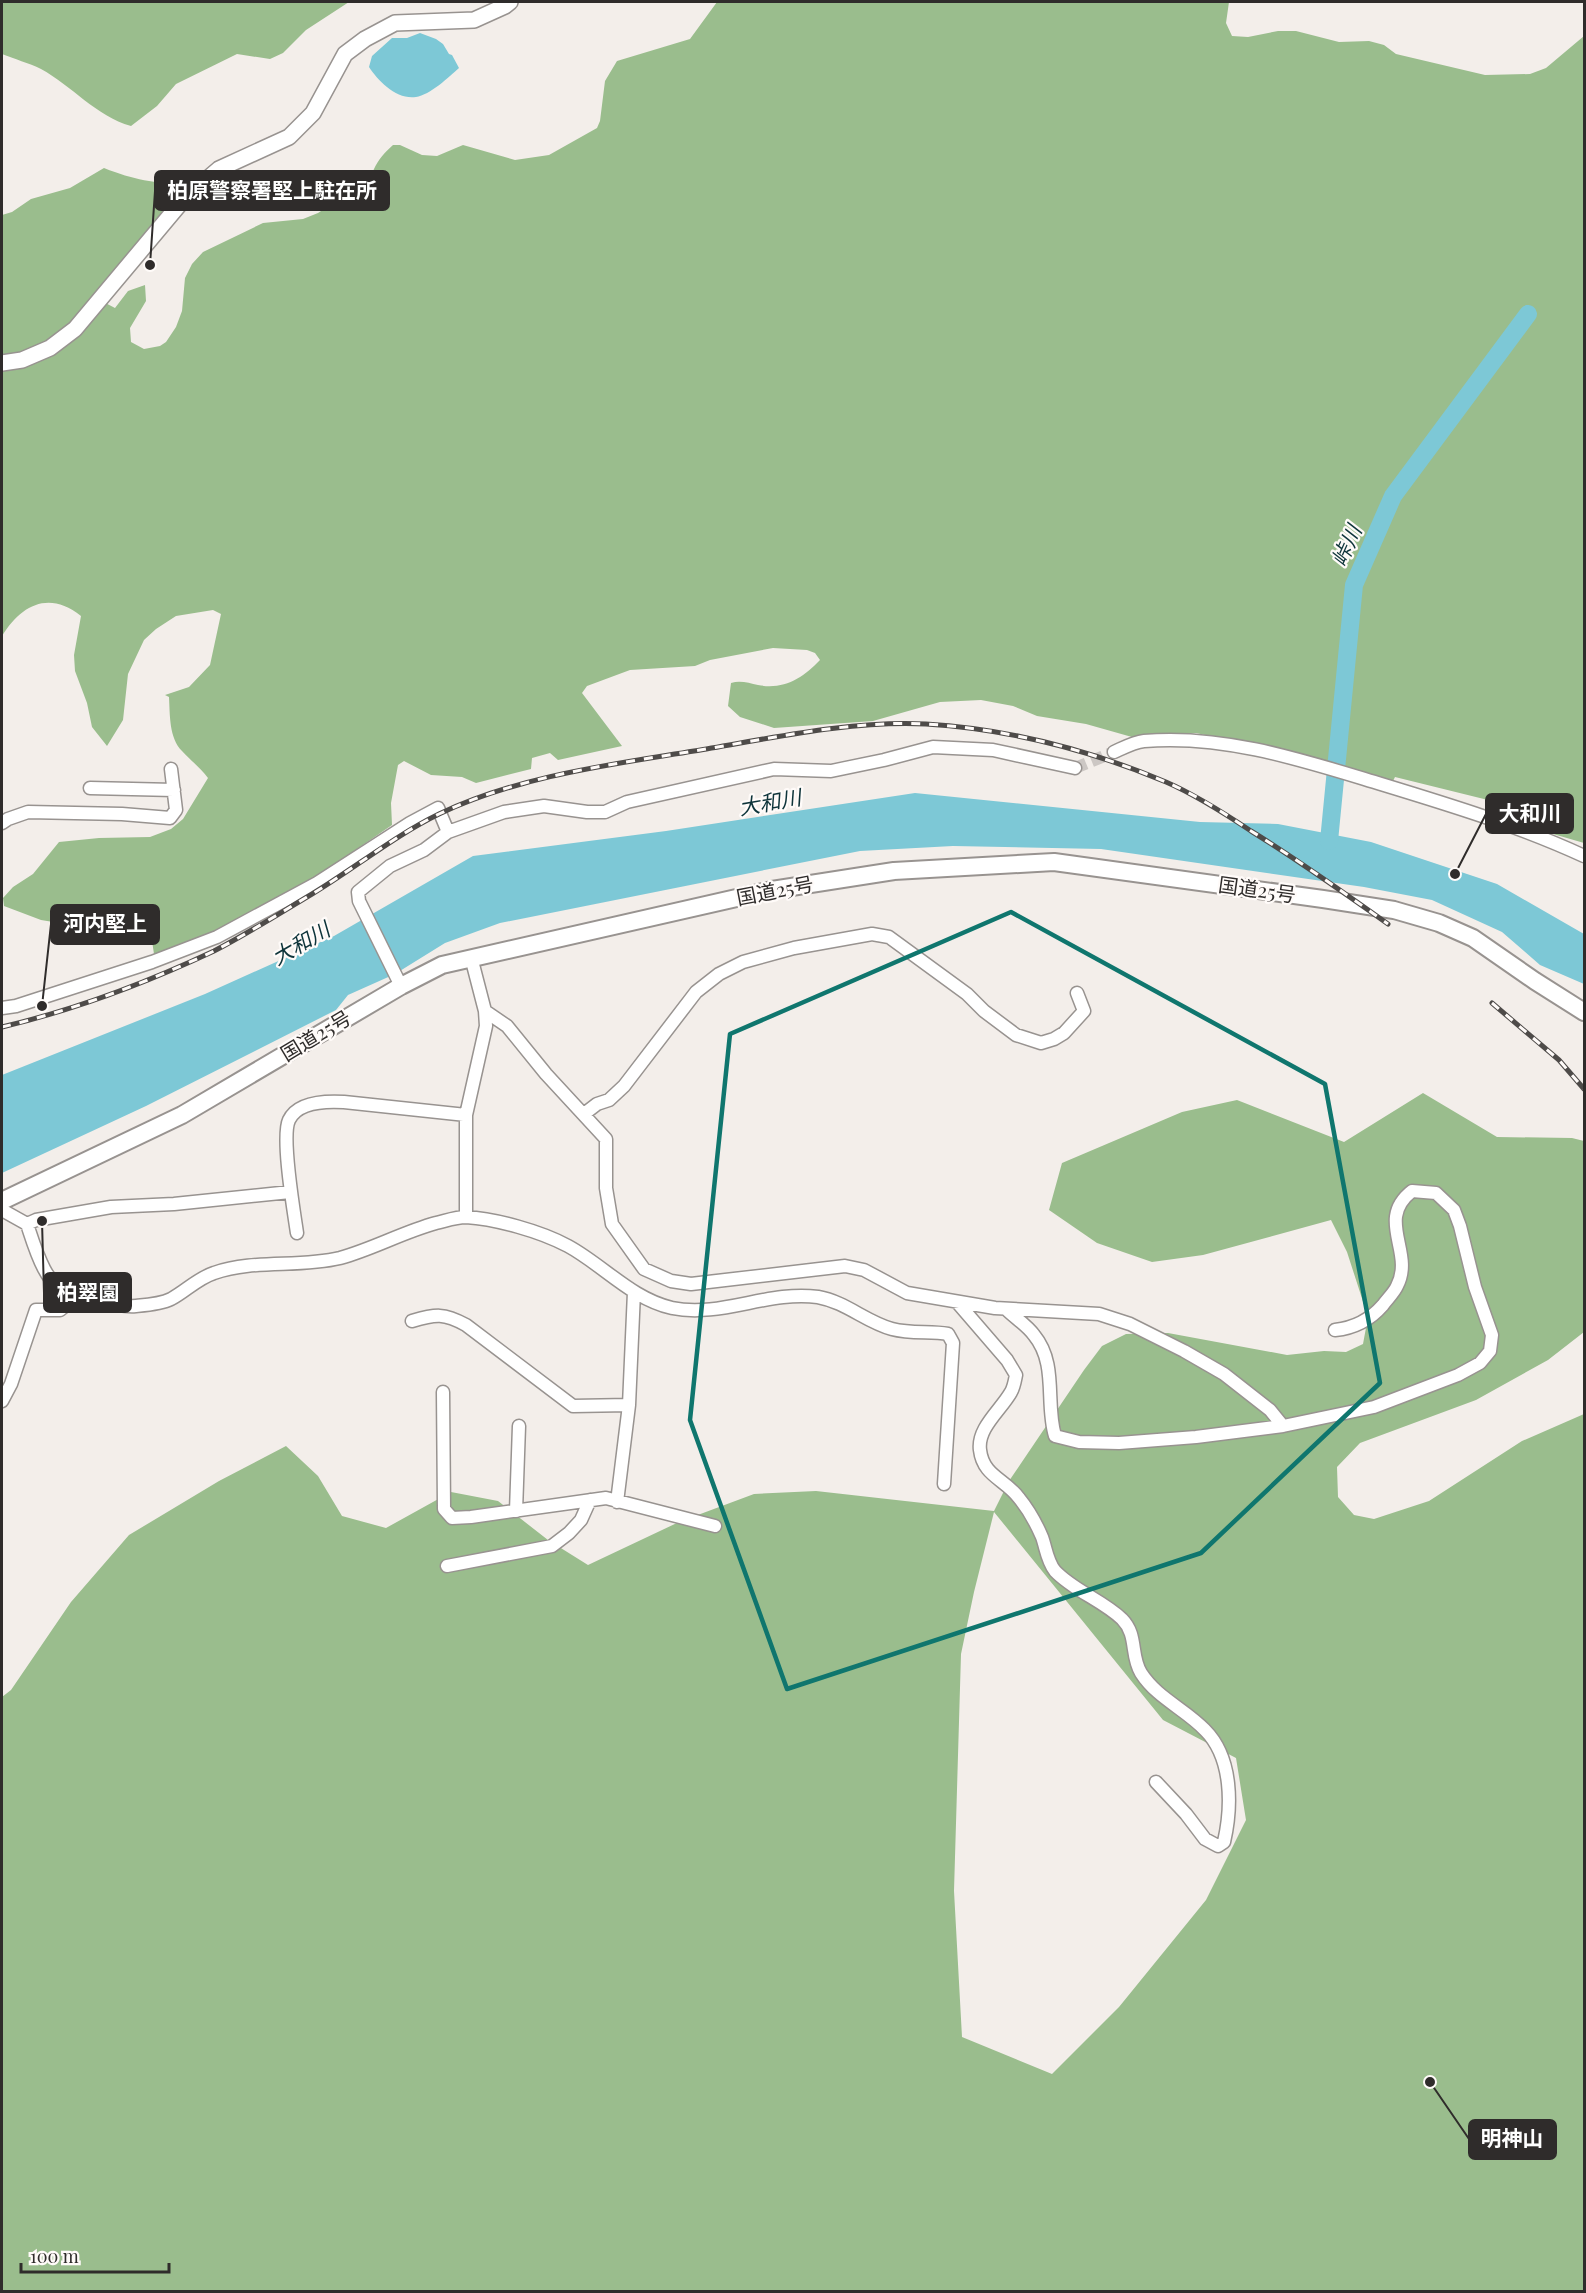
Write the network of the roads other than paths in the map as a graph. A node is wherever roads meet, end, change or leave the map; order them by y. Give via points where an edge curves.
1 (510, 2) edge
2 (2, 363) edge
3 (1114, 752) tunnel mouth
4 (1075, 768) tunnel mouth
5 (171, 769) dead end
6 (90, 788) dead end
7 (174, 790) junction
8 (2, 823) edge
9 (448, 832) junction
10 (1584, 856) edge
11 (471, 957) junction
12 (401, 986) junction
13 (1077, 993) dead end
14 (2, 1008) edge
15 (485, 1011) junction
16 (1584, 1012) edge
17 (584, 1114) junction
18 (466, 1116) junction
19 (291, 1192) junction
20 (2, 1201) edge
21 (2, 1210) edge
22 (466, 1217) junction
23 (27, 1224) junction
24 (297, 1233) dead end
25 (60, 1287) junction
26 (634, 1292) junction
27 (957, 1302) junction
28 (1006, 1309) junction
29 (412, 1321) dead end
30 (1335, 1330) dead end
31 (442, 1392) dead end
32 (2, 1401) edge
33 (629, 1405) junction
34 (519, 1426) dead end
35 (1283, 1426) junction
36 (944, 1484) dead end
37 (590, 1500) junction
38 (617, 1502) junction
39 (516, 1511) junction
40 (715, 1526) dead end
41 (447, 1566) dead end
42 (1156, 1782) dead end

1 - 2 main road via 474,20 395,23 365,39 345,54 312,113 289,137 219,169 184,199 75,329 51,348
3 - 10 street via 1141,741 1184,741 1224,744 1301,760 1444,803
4 - 9 street via 993,750 933,747 831,771 774,769 627,802 605,812 544,806 504,812
5 - 7 street
6 - 7 street
7 - 8 street via 176,810 170,818 28,812
9 - 12 street via 424,850 390,866 358,892
9 - 14 street via 438,808 317,884 217,937 152,962
11 - 12 highway, 国道25号 via 442,964
11 - 15 street
11 - 16 highway, 国道25号 via 772,890 894,871 1054,862 1405,913 1473,938
12 - 20 highway, 国道25号 via 183,1115
13 - 17 street via 1084,1011 1065,1033 1041,1043 1016,1035 888,937 872,934 794,948 743,962 718,974 696,992 624,1086
15 - 17 street via 507,1026
15 - 18 street via 486,1026
17 - 27 street via 606,1139 606,1188 612,1224 644,1269 671,1281 691,1284 845,1266 864,1270 907,1293
18 - 19 street via 326,1101 302,1107 289,1118 287,1129
18 - 22 street
19 - 23 street via 111,1207
19 - 24 street
21 - 23 street
22 - 25 street via 415,1229 365,1251 337,1258 215,1272 171,1299 157,1303 109,1305 69,1295
22 - 26 street via 528,1230 568,1246
23 - 25 street via 38,1256
25 - 32 street via 65,1306 60,1310 36,1310
26 - 33 street
26 - 36 street via 671,1308 693,1310 788,1296 818,1298 839,1302 893,1329 948,1334 953,1343
27 - 28 street
27 - 42 street via 1016,1374 1012,1390 980,1436 983,1466 1018,1496 1034,1521 1055,1570 1130,1629 1135,1661 1152,1688 1206,1731 1218,1748 1229,1792 1224,1842 1218,1846 1205,1839
28 - 35 street via 1099,1314 1130,1324 1224,1374 1270,1410
28 - 35 street via 1033,1332 1046,1357 1055,1436 1079,1442 1119,1443
29 - 33 street via 448,1316 466,1325 573,1406
30 - 35 street via 1374,1315 1397,1286 1402,1270 1397,1209 1412,1191 1436,1192 1454,1210 1460,1226 1492,1335 1490,1351 1458,1375 1374,1407
31 - 39 street via 444,1509 452,1518
33 - 38 street
34 - 39 street
37 - 38 street via 606,1498
37 - 39 street
37 - 41 street via 581,1520 552,1545
38 - 40 street

